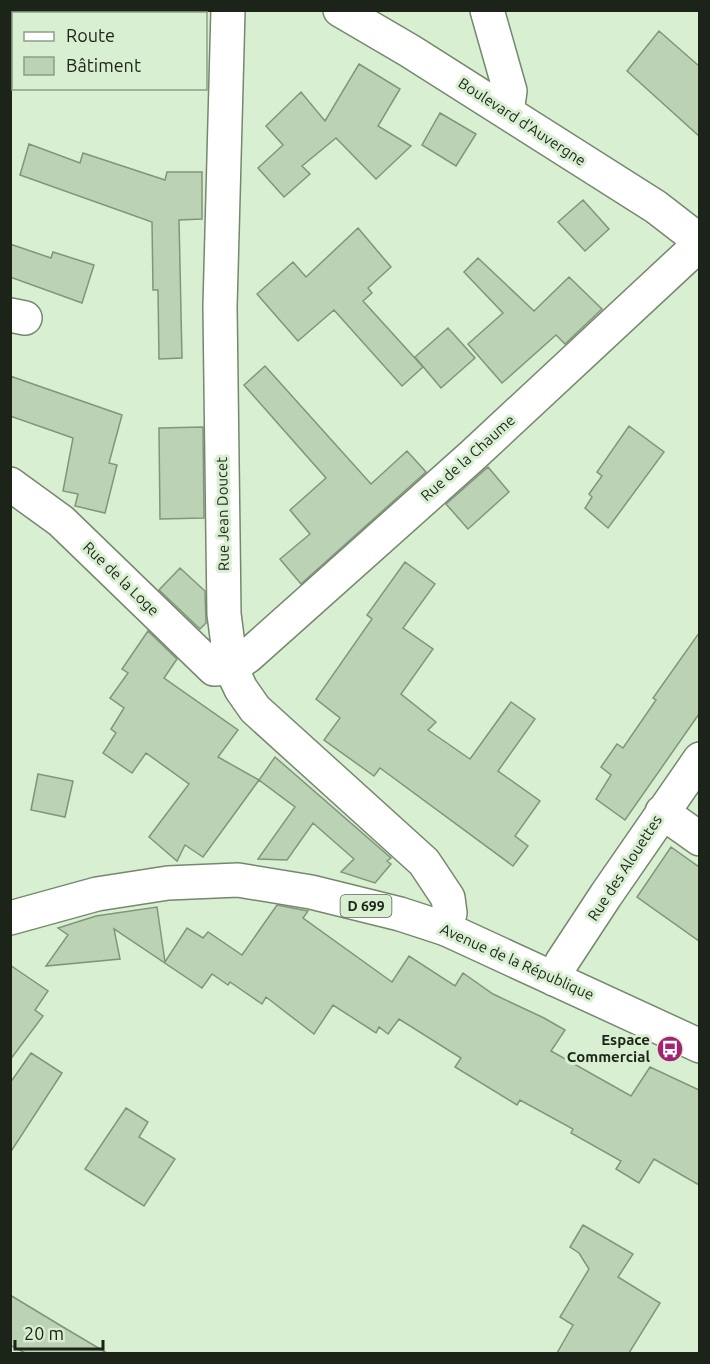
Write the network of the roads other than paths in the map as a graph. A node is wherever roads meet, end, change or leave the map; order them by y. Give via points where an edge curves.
1 (228, 10) edge
2 (340, 10) edge
3 (487, 10) edge
4 (507, 112) junction
5 (699, 242) edge
6 (10, 484) edge
7 (231, 668) junction
8 (699, 759) edge
9 (662, 812) junction
10 (699, 839) edge
11 (10, 918) edge
12 (446, 928) junction
13 (554, 979) junction
14 (699, 1046) edge

1 - 7 street, Rue Jean Doucet via 220,307 225,614
2 - 4 street, Boulevard d'Auvergne
3 - 4 street via 510,91
4 - 5 street, Boulevard d'Auvergne via 656,207
5 - 7 street, Rue de la Chaume via 472,456
6 - 7 street, Rue de la Loge via 62,521 214,669
7 - 12 street, Rue Jean Doucet via 255,709 424,862 448,898
8 - 9 street, Rue des Alouettes
9 - 10 street
9 - 13 street, Rue des Alouettes
11 - 12 street, Avenue de la République / D 699 via 98,894 238,880 311,892
12 - 13 street, Avenue de la République / D 699
13 - 14 street, Avenue de la République / D 699

